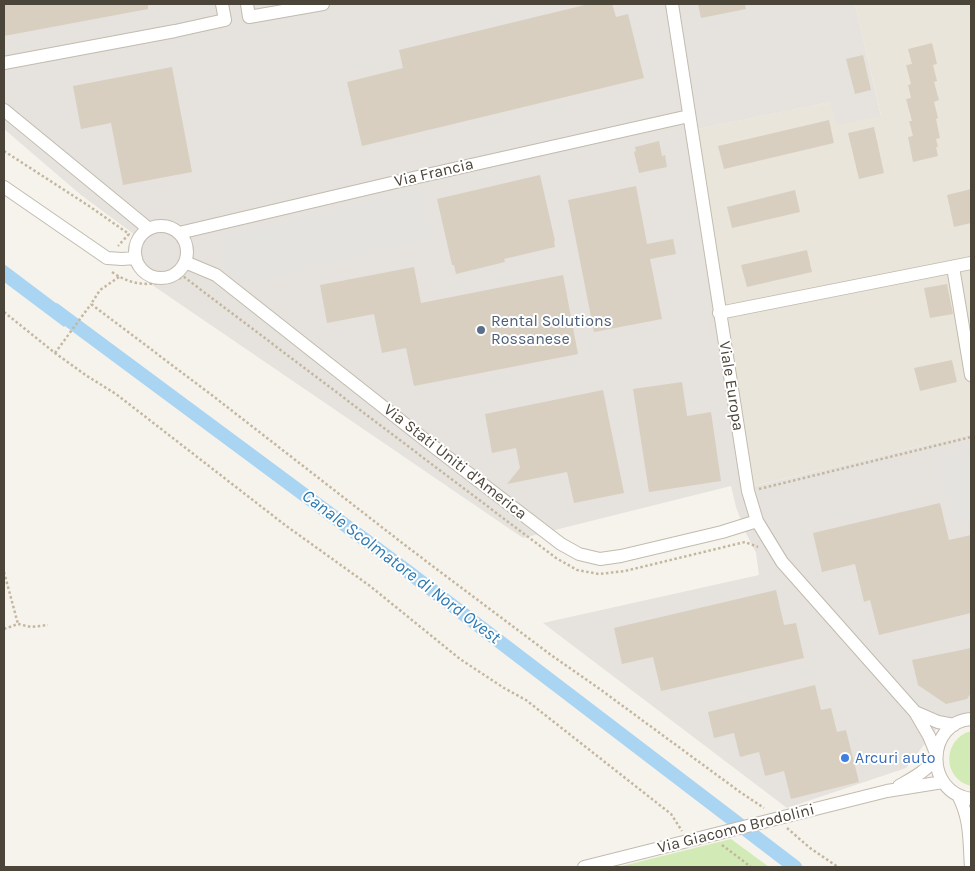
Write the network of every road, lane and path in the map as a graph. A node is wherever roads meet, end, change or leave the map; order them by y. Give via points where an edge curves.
1 (222, 4) edge
2 (247, 4) edge
3 (323, 4) edge
4 (672, 4) edge
5 (4, 63) edge
6 (4, 110) edge
7 (689, 116) junction
8 (4, 152) edge
9 (4, 187) edge
10 (149, 229) junction
11 (178, 233) junction
12 (107, 258) junction
13 (136, 258) junction
14 (185, 262) junction
15 (971, 263) edge
16 (953, 267) junction
17 (118, 277) junction
18 (91, 304) junction
19 (4, 312) edge
20 (719, 314) junction
21 (55, 353) junction
22 (971, 376) edge
23 (971, 437) edge
24 (748, 491) junction
25 (757, 521) junction
26 (764, 553) dead end
27 (4, 572) edge
28 (18, 624) junction
29 (48, 625) dead end
30 (4, 629) edge
31 (915, 712) junction
32 (971, 719) edge
33 (954, 725) junction
34 (936, 755) junction
35 (943, 782) junction
36 (887, 791) junction
37 (958, 795) junction
38 (971, 799) edge
39 (772, 821) junction
40 (970, 827) edge
41 (713, 834) junction
42 (687, 841) junction
43 (584, 867) edge
44 (751, 867) edge
45 (838, 867) edge
46 (970, 867) edge

1 - 5 street via 225,20
2 - 3 street via 249,17
4 - 7 street, Viale Europa
6 - 10 street
7 - 11 street, Via Francia
7 - 20 street, Viale Europa
8 - 12 path via 129,234
9 - 12 street
10 - 11 street via 164,226
10 - 13 street via 138,241
11 - 14 street via 187,246
12 - 13 street
12 - 17 path via 104,266
13 - 14 street via 144,272 159,278 174,274
14 - 25 street, Via Stati Uniti d'America via 216,275 429,443 561,544 579,554 600,559 621,556
15 - 16 street
16 - 20 street
16 - 22 street
17 - 18 path via 100,290
17 - 26 path via 140,284 184,277 556,558 577,570 599,574 625,571 745,542
18 - 21 path
18 - 39 path
19 - 21 path
20 - 24 street, Viale Europa
21 - 42 path via 116,394 284,525 370,586 460,659 526,700 671,814
23 - 24 path
24 - 25 street, Viale Europa
25 - 31 street, Viale Europa via 782,562
27 - 28 path
28 - 29 path via 31,628
28 - 30 path
31 - 33 street, Viale Europa
31 - 34 street, Viale Europa
32 - 33 street
33 - 34 street via 945,732
34 - 35 street, Viale Europa
34 - 36 street, Via Giacomo Brodolini via 932,764 920,774
35 - 36 street, Via Giacomo Brodolini
35 - 37 street
36 - 39 street, Via Giacomo Brodolini
37 - 38 street
37 - 40 street
39 - 41 street, Via Giacomo Brodolini
39 - 45 path
40 - 46 street
41 - 42 street, Via Giacomo Brodolini
41 - 44 path
42 - 43 street, Via Giacomo Brodolini

